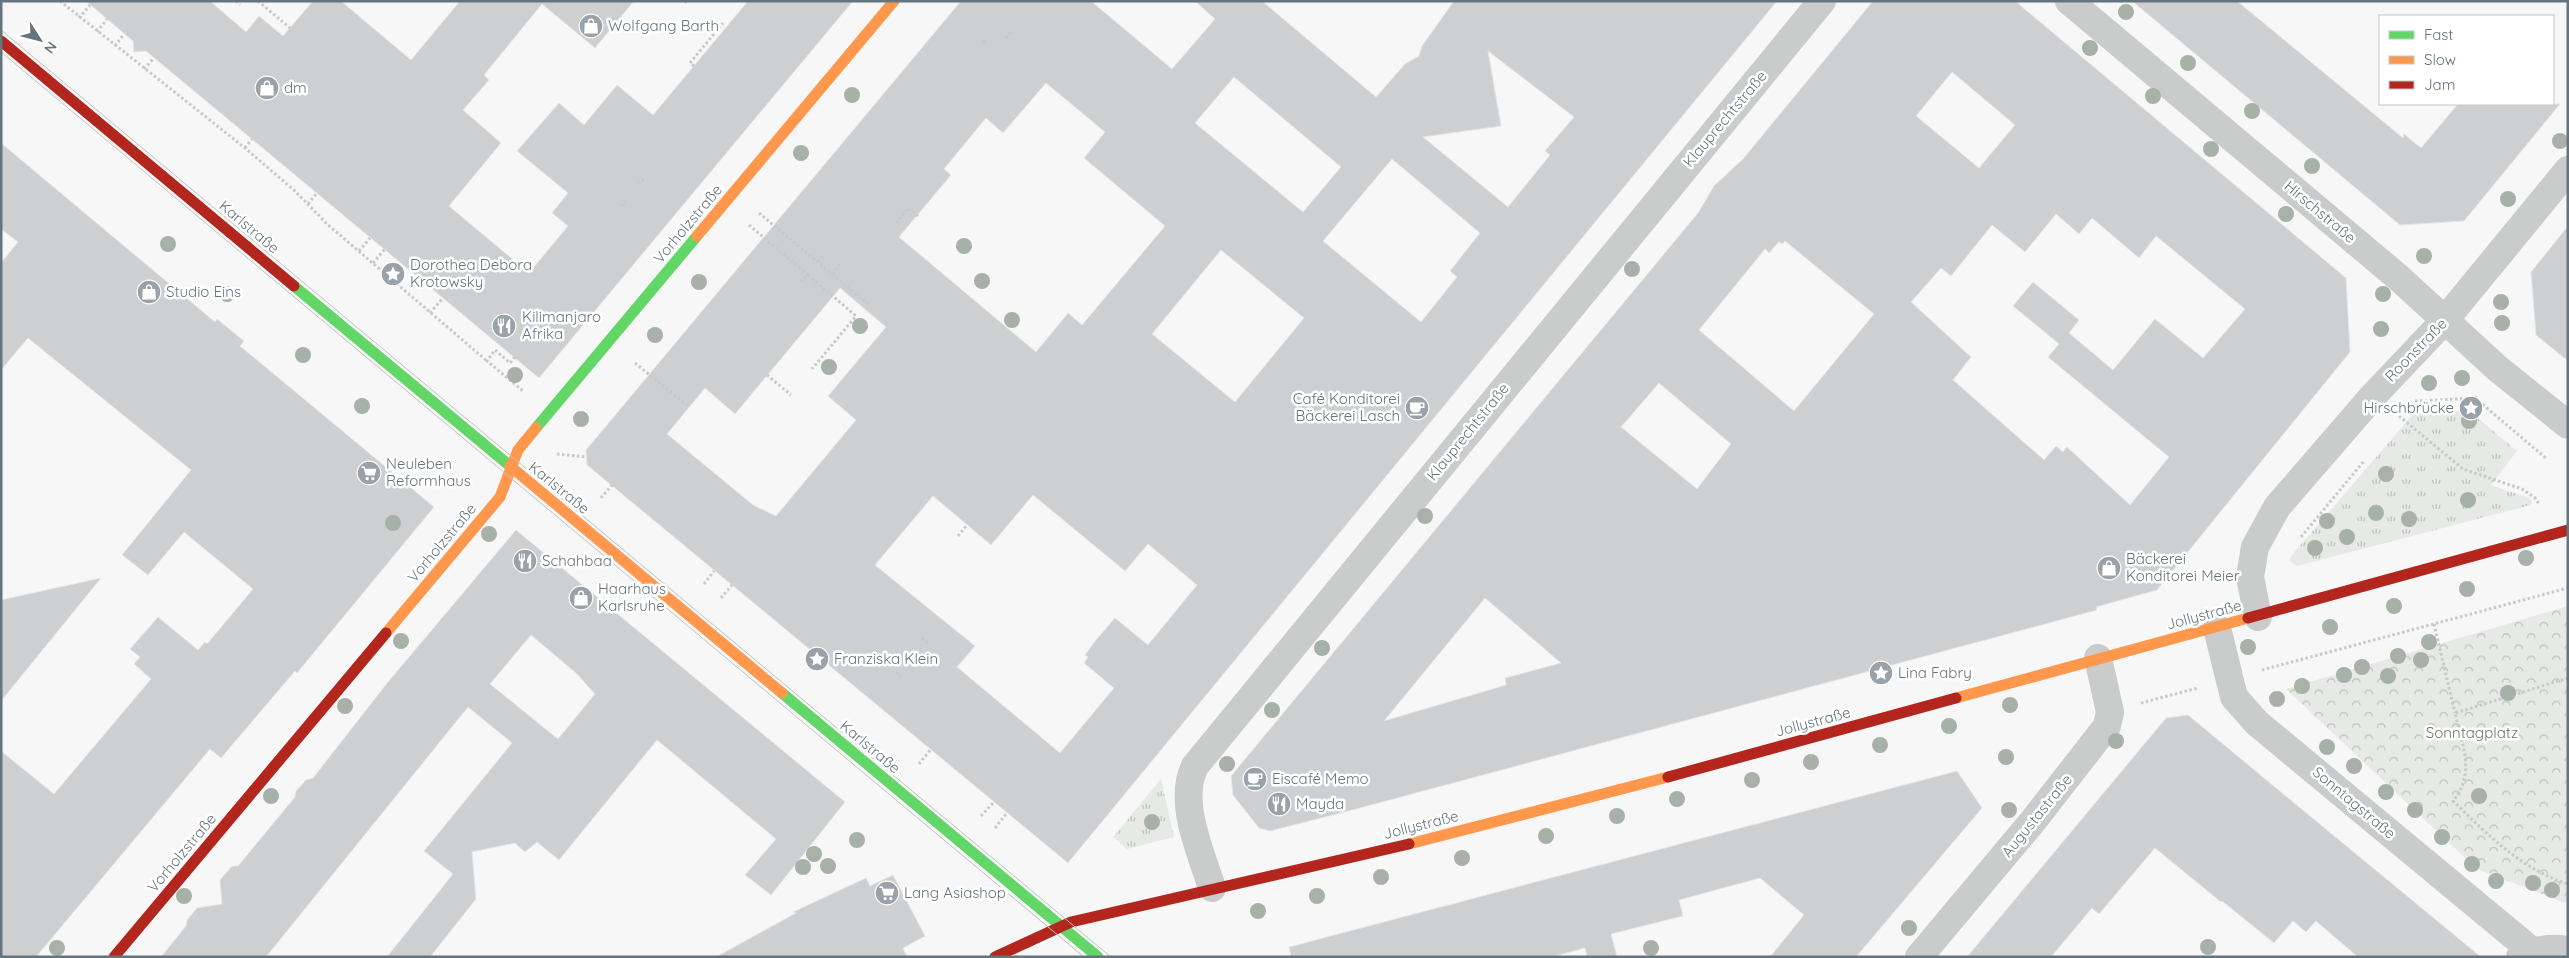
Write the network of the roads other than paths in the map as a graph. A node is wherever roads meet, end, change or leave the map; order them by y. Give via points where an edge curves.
1 (894, 1) edge
2 (1822, 1) edge
3 (2069, 1) edge
4 (1, 41) edge
5 (2568, 170) edge
6 (2444, 322) junction
7 (2568, 425) edge
8 (512, 468) junction
9 (2568, 530) edge
10 (2258, 616) junction
11 (2217, 628) junction
12 (2098, 658) junction
13 (1212, 888) junction
14 (1061, 926) junction
15 (2568, 950) edge
16 (2526, 954) edge
17 (114, 957) edge
18 (995, 957) edge
19 (1098, 957) edge
20 (1919, 957) edge

1 - 8 street, Vorholzstraße via 518,450
2 - 13 street, Klauprechtstraße via 1196,766 1189,779 1190,808
3 - 6 street, Hirschstraße via 2399,278
4 - 8 street, Karlstraße
5 - 6 street, Roonstraße
6 - 7 street, Hirschstraße
6 - 10 street, Roonstraße via 2373,396 2277,507 2254,547 2250,577
8 - 14 street, Karlstraße
8 - 17 street, Vorholzstraße via 500,497
9 - 10 street, Jollystraße
10 - 11 street, Jollystraße
11 - 12 street, Jollystraße
11 - 16 street, Sonntagstraße via 2234,697 2257,723
12 - 13 street, Jollystraße via 1678,774 1360,856
12 - 20 street, Augustastraße via 2110,712 2107,726
13 - 14 street, Jollystraße
14 - 18 street, Jollystraße
14 - 19 street, Karlstraße
15 - 16 street via 2550,948

